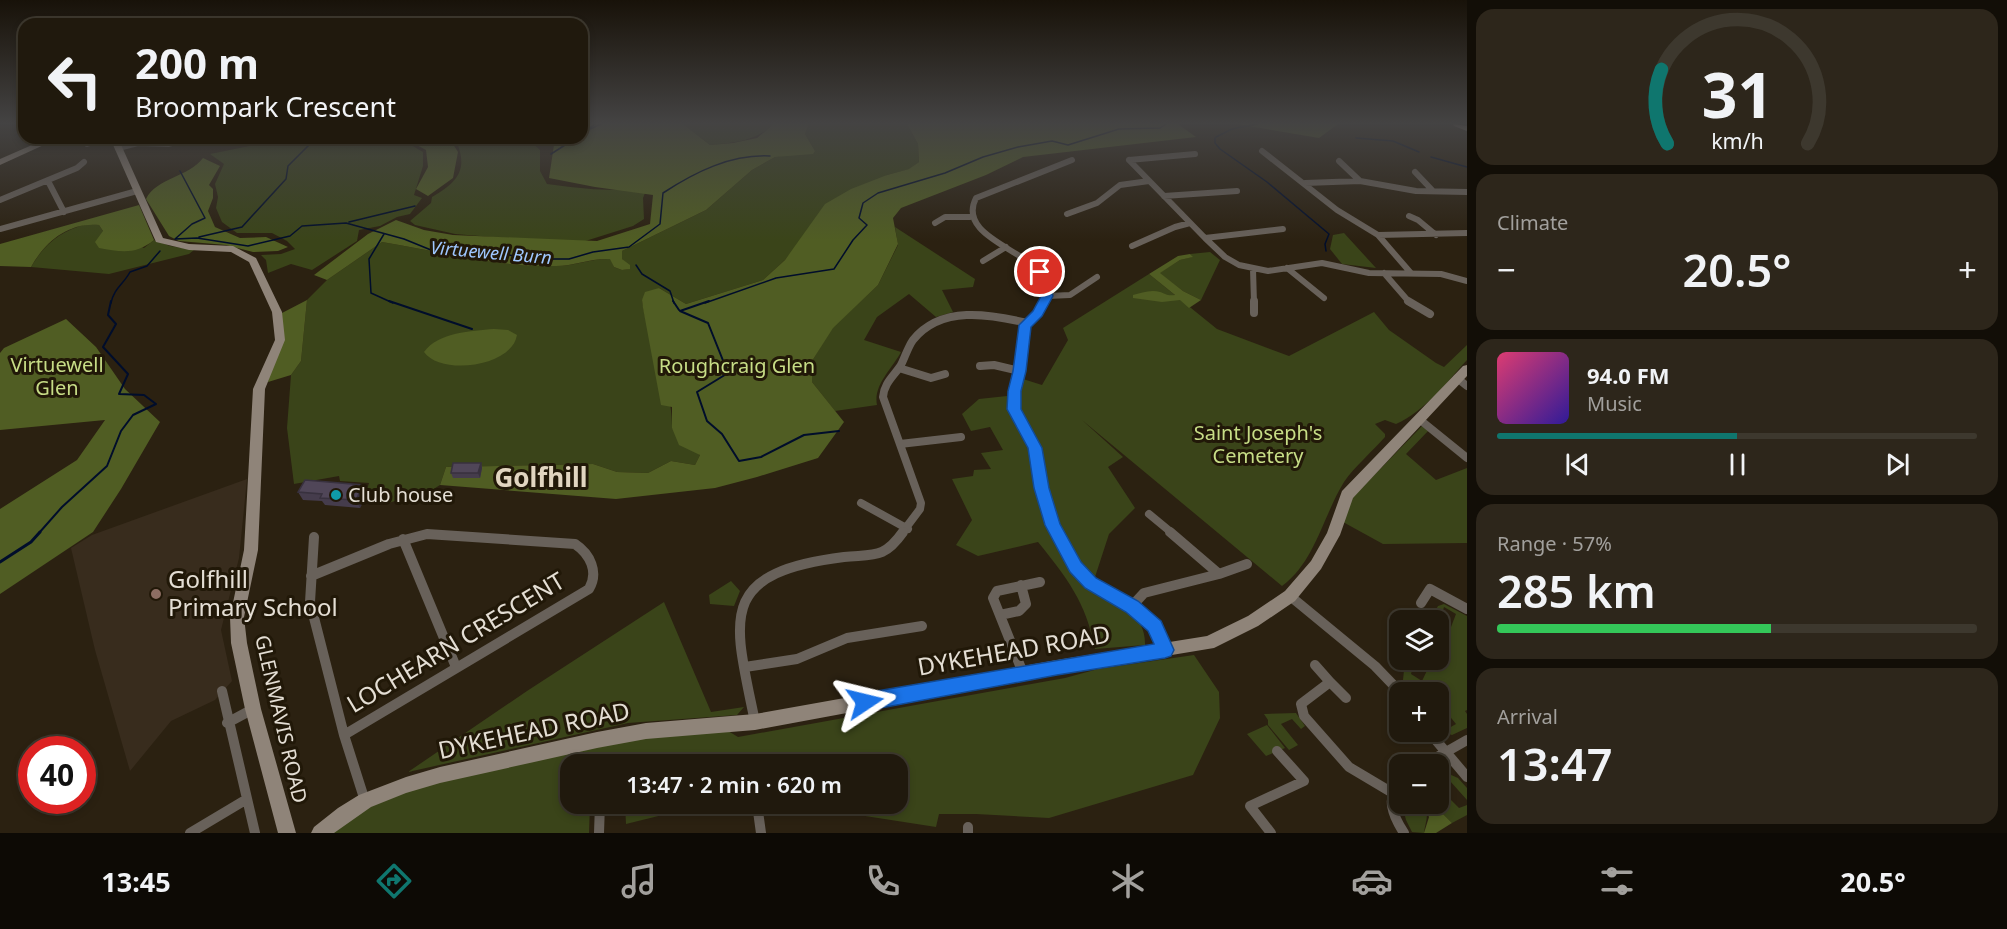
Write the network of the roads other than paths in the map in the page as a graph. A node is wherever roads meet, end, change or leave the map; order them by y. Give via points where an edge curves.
1 (83, 163) edge
2 (125, 163) edge
3 (1132, 163) edge
4 (1278, 163) edge
5 (1342, 163) edge
6 (1062, 164) edge
7 (77, 169) junction
8 (1415, 172) dead end
9 (85, 174) dead end
10 (1360, 181) junction
11 (48, 182) junction
12 (1149, 182) junction
13 (1305, 183) junction
14 (137, 191) junction
15 (1237, 191) dead end
16 (1433, 191) junction
17 (1467, 192) edge
18 (1164, 196) junction
19 (0, 200) edge
20 (64, 212) junction
21 (1067, 214) dead end
22 (1408, 216) dead end
23 (970, 217) junction
24 (935, 223) dead end
25 (1190, 223) junction
26 (0, 229) edge
27 (1283, 229) dead end
28 (1467, 233) edge
29 (1378, 235) junction
30 (1436, 235) junction
31 (1205, 238) junction
32 (1132, 246) dead end
33 (1006, 247) junction
34 (1044, 250) dead end
35 (1024, 259) junction
36 (983, 261) dead end
37 (1287, 268) junction
38 (1253, 269) junction
39 (1410, 272) junction
40 (1384, 273) junction
41 (1097, 277) dead end
42 (1466, 280) edge
43 (1047, 296) junction
44 (1324, 298) dead end
45 (1254, 313) dead end
46 (1430, 314) dead end
47 (1028, 323) junction
48 (980, 366) dead end
49 (899, 368) junction
50 (1467, 369) edge
51 (1020, 371) junction
52 (945, 374) dead end
53 (1462, 382) edge
54 (1419, 419) junction
55 (961, 437) dead end
56 (900, 444) junction
57 (1467, 458) edge
58 (861, 503) dead end
59 (1149, 514) dead end
60 (908, 529) junction
61 (314, 537) dead end
62 (403, 539) junction
63 (1247, 564) dead end
64 (1219, 574) junction
65 (311, 576) junction
66 (1040, 582) dead end
67 (1021, 585) junction
68 (1290, 596) junction
69 (1421, 603) dead end
70 (1132, 606) junction
71 (1467, 609) edge
72 (999, 612) junction
73 (922, 626) dead end
74 (1165, 650) junction
75 (1314, 665) dead end
76 (456, 667) junction
77 (745, 667) junction
78 (1023, 673) junction
79 (1330, 682) junction
80 (1390, 682) edge
81 (222, 691) dead end
82 (1346, 698) dead end
83 (254, 709) junction
84 (755, 722) junction
85 (228, 723) junction
86 (344, 735) junction
87 (1467, 740) edge
88 (1436, 742) edge
89 (1277, 751) dead end
90 (1444, 752) junction
91 (1441, 754) edge
92 (1467, 777) edge
93 (1389, 791) edge
94 (247, 799) junction
95 (365, 801) junction
96 (599, 814) edge
97 (758, 814) edge
98 (1394, 814) edge
99 (190, 833) edge
100 (255, 833) edge
101 (287, 833) edge
102 (320, 833) edge
103 (598, 833) edge
104 (761, 833) edge
105 (1271, 833) edge
106 (1404, 833) edge

1 - 7 street
2 - 14 main road, GLENMAVIS ROAD
3 - 12 street
4 - 13 street
5 - 10 street
6 - 23 street via 975,198 969,209
7 - 9 street
7 - 11 street
8 - 16 street
10 - 13 street
10 - 16 street
11 - 19 street
11 - 20 street
12 - 18 street
12 - 21 street via 1120,185 1097,203
13 - 29 street via 1337,210
14 - 20 street
14 - 83 main road, GLENMAVIS ROAD via 159,240 189,247 232,249 253,260 277,312 280,340 259,389 251,550 237,617
15 - 18 street
16 - 17 street
18 - 25 street
20 - 26 street
22 - 30 street
23 - 24 street via 945,217
23 - 33 street
25 - 31 street
25 - 32 street
27 - 31 street
28 - 30 street
29 - 30 street
29 - 39 street
31 - 38 street via 1225,257
33 - 35 street
33 - 36 street
34 - 35 street
35 - 43 street via 1040,272
37 - 38 street
37 - 40 street via 1322,263
37 - 44 street
38 - 45 street
39 - 40 street
39 - 42 street
40 - 46 street via 1412,304
41 - 43 street via 1070,295
43 - 47 street
47 - 49 street via 976,314 936,321 913,339
47 - 51 street
48 - 51 street
49 - 52 street via 931,378
49 - 56 street via 883,389 883,397
50 - 53 main road, DYKEHEAD ROAD
51 - 70 street via 1014,409 1035,448 1048,510 1062,545 1090,583
53 - 54 main road, DYKEHEAD ROAD
54 - 57 street
54 - 68 main road, DYKEHEAD ROAD via 1347,495 1333,535 1316,565
55 - 56 street
56 - 60 street via 921,503
58 - 60 street
59 - 64 street
60 - 77 street via 892,549 881,553 789,568 761,581 745,597 740,610
61 - 65 street
62 - 65 street, LOCHEARN CRESCENT
62 - 76 street
62 - 76 street, LOCHEARN CRESCENT via 427,534 575,544 582,547 592,564 594,582 588,589
63 - 64 street
64 - 70 street via 1144,593
65 - 86 street via 310,602
66 - 67 street
67 - 72 street via 997,591 993,598
67 - 72 street via 1026,604 1018,611
68 - 74 main road, DYKEHEAD ROAD via 1253,621 1209,643
68 - 80 street
69 - 71 street via 1430,589
70 - 74 street via 1155,626
72 - 78 street
73 - 77 street via 847,638 797,659
74 - 78 main road, DYKEHEAD ROAD
75 - 79 street
76 - 86 street, LOCHEARN CRESCENT
77 - 84 street
78 - 84 main road, DYKEHEAD ROAD
79 - 82 street
79 - 93 street via 1301,704 1304,716 1349,767
81 - 85 street
83 - 85 street
83 - 101 main road, GLENMAVIS ROAD
84 - 95 main road, DYKEHEAD ROAD via 646,731 597,740 440,775
85 - 94 street
86 - 95 street
87 - 90 street
88 - 90 street
89 - 105 street via 1304,781 1250,806
90 - 91 street
90 - 92 street
94 - 99 street
94 - 100 street
95 - 102 main road, DYKEHEAD ROAD
96 - 103 street
97 - 104 street
98 - 106 street

